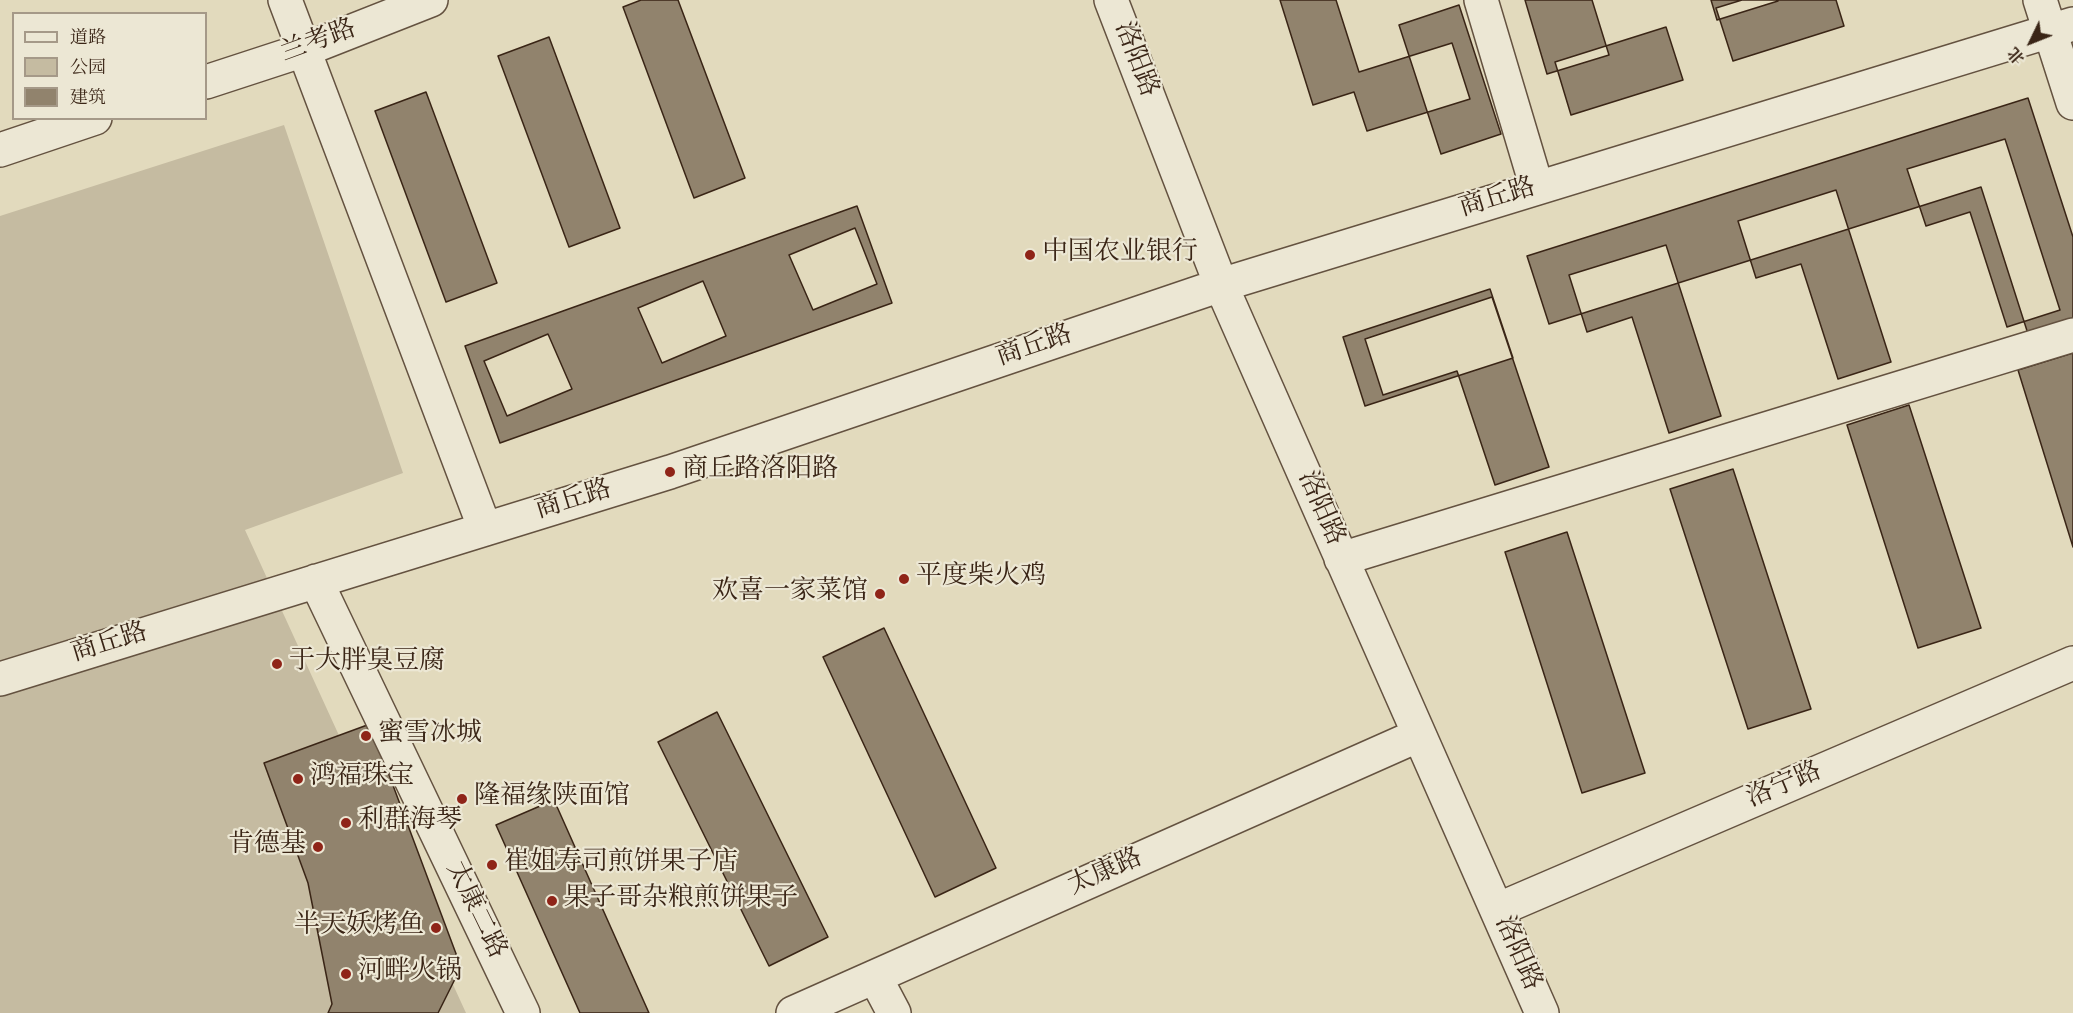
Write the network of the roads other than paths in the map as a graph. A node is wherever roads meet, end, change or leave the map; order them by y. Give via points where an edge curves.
1 (285, 0) edge
2 (431, 0) edge
3 (1111, 0) edge
4 (1480, 0) edge
5 (2040, 0) edge
6 (2061, 28) edge
7 (304, 50) junction
8 (207, 82) edge
9 (2073, 103) edge
10 (89, 120) edge
11 (0, 150) edge
12 (1537, 188) junction
13 (1221, 285) junction
14 (2073, 335) edge
15 (485, 529) junction
16 (1341, 559) junction
17 (316, 581) junction
18 (2073, 663) edge
19 (0, 679) edge
20 (1419, 735) junction
21 (1497, 910) junction
22 (875, 977) junction
23 (523, 1013) edge
24 (793, 1013) edge
25 (894, 1013) edge
26 (1542, 1013) edge

1 - 7 street
2 - 7 street, 兰考路
3 - 13 street, 洛阳路
4 - 12 street
5 - 6 street
6 - 9 street
6 - 12 street, 商丘路
7 - 8 street, 兰考路
7 - 15 street
10 - 11 street
12 - 13 street, 商丘路
13 - 15 street, 商丘路 via 681,468
13 - 16 street, 洛阳路
14 - 16 street
15 - 17 street, 商丘路
16 - 20 street, 洛阳路
17 - 19 street, 商丘路
17 - 23 street, 太康二路
18 - 21 street, 洛宁路
20 - 21 street, 洛阳路
20 - 22 street, 太康路
21 - 26 street, 洛阳路
22 - 24 street, 太康路
22 - 25 street

